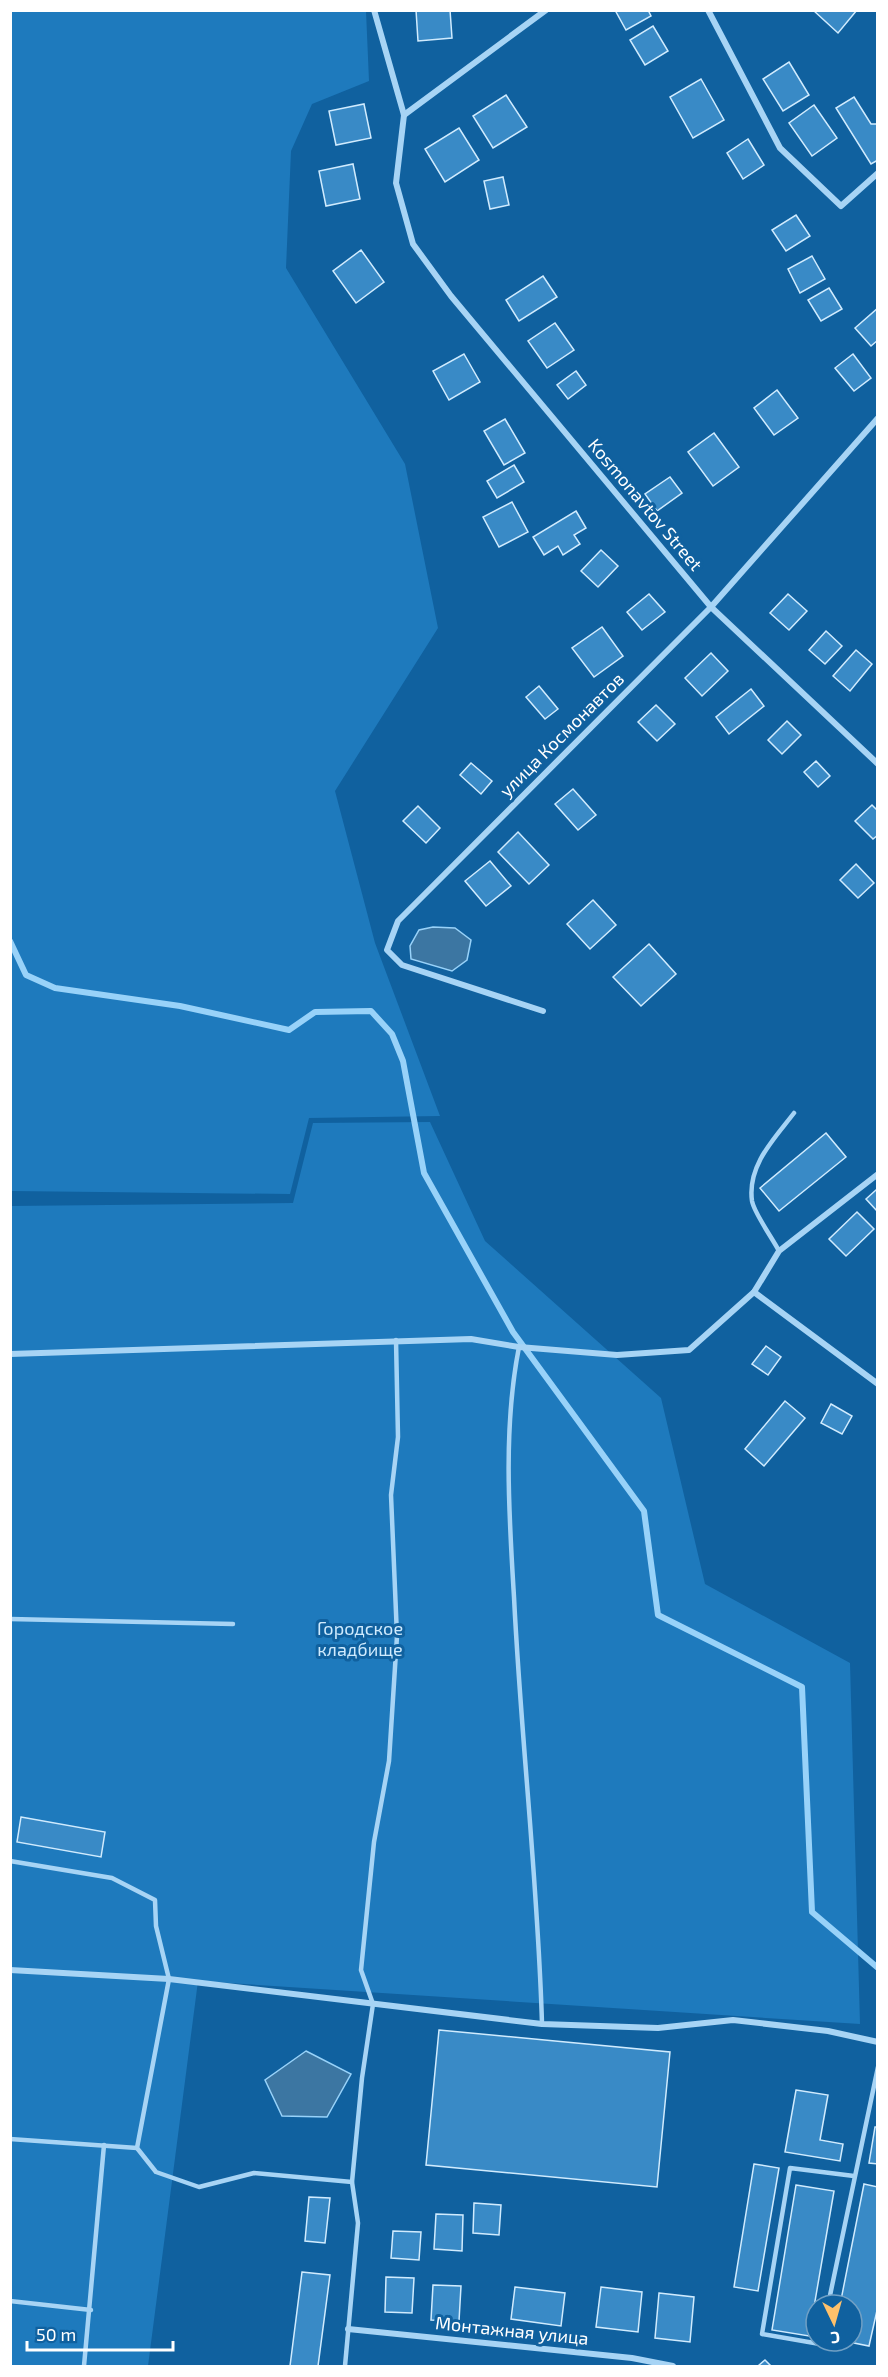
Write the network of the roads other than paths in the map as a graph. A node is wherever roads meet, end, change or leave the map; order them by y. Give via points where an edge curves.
1 (374, 10) edge
2 (546, 10) edge
3 (708, 10) edge
4 (404, 115) junction
5 (878, 173) edge
6 (878, 418) edge
7 (711, 607) junction
8 (878, 764) edge
9 (543, 1011) dead end
10 (794, 1113) dead end
11 (878, 1174) edge
12 (779, 1251) junction
13 (754, 1292) junction
14 (396, 1340) junction
15 (519, 1347) junction
16 (10, 1354) edge
17 (878, 1384) edge
18 (10, 1619) edge
19 (233, 1624) dead end
20 (10, 1861) edge
21 (10, 1970) edge
22 (169, 1979) junction
23 (373, 2004) junction
24 (542, 2024) junction
25 (878, 2042) edge
26 (878, 2067) edge
27 (10, 2139) edge
28 (104, 2145) junction
29 (137, 2148) junction
30 (854, 2176) junction
31 (352, 2182) junction
32 (830, 2293) edge
33 (10, 2301) edge
34 (91, 2310) junction
35 (348, 2329) junction
36 (804, 2341) edge
37 (84, 2367) edge
38 (345, 2367) edge
39 (673, 2367) edge

1 - 4 street
2 - 4 street
3 - 5 street via 780,148 841,206
4 - 7 street, Kosmonavtov Street via 396,183 412,244
6 - 7 street, улица Космонавтов
7 - 8 street, Kosmonavtov Street
7 - 9 street, улица Космонавтов via 398,921 387,950 402,965
10 - 12 lane via 756,1166 752,1202
11 - 12 street
12 - 13 street
13 - 15 street via 689,1350 617,1354
13 - 17 street
14 - 15 street via 471,1339
14 - 16 street
14 - 23 lane via 398,1437 390,1495 397,1636 389,1761 374,1842 361,1970
15 - 24 lane via 510,1390 510,1542 540,1934
18 - 19 lane
20 - 22 lane via 112,1878 155,1900 156,1926
21 - 22 street
22 - 23 street
22 - 29 lane
23 - 24 street
23 - 31 lane
24 - 25 street via 658,2028 733,2020 828,2031
26 - 30 lane
27 - 28 lane
28 - 29 lane
28 - 34 lane
29 - 31 lane via 156,2172 199,2187 254,2173
30 - 32 lane
30 - 36 lane via 790,2168 762,2334
31 - 35 lane via 358,2223
33 - 34 lane
34 - 37 lane
35 - 38 lane
35 - 39 street, Монтажная улица via 632,2358

